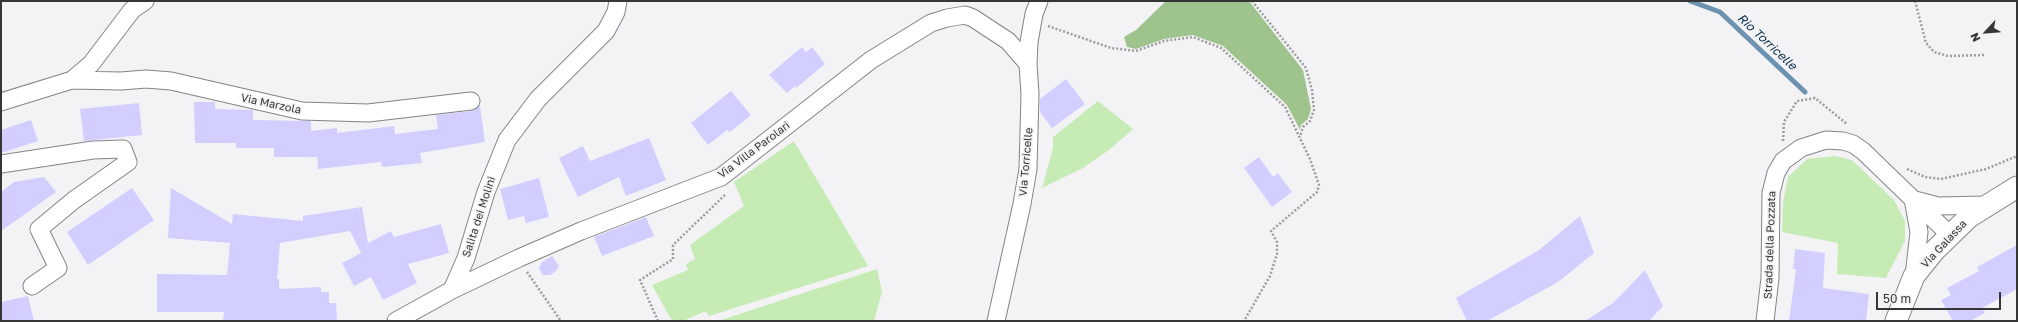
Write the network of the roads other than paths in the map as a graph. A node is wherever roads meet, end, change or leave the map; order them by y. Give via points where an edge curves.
1 (618, 1) edge
2 (1039, 1) edge
3 (136, 4) edge
4 (964, 8) edge
5 (1028, 64) junction
6 (72, 80) junction
7 (471, 101) dead end
8 (1, 102) edge
9 (1, 164) edge
10 (2017, 187) edge
11 (1913, 199) junction
12 (1988, 204) junction
13 (1950, 234) junction
14 (1914, 276) junction
15 (32, 286) dead end
16 (452, 290) junction
17 (396, 321) edge
18 (996, 321) edge
19 (1765, 321) edge
20 (1896, 321) edge

1 - 16 street, Salita dei Molini via 616,12 606,31 538,99 507,140 486,192 466,258
2 - 5 street, Via Torricelle via 1032,23
3 - 6 street, Via Marzola via 91,64
4 - 5 street, Via Villa Parolari via 973,18 1008,42
4 - 16 street, Via Villa Parolari via 948,18 931,23 871,60 721,177 581,231
5 - 18 street, Via Torricelle via 1028,169
6 - 7 street, Via Marzola via 171,81 302,111 368,113
6 - 8 street, Via Marzola
9 - 15 street via 93,150 123,149 128,162 74,200 39,229 58,268
10 - 12 main road, Via Galassa
11 - 12 street, Strada della Pozzata via 1938,206
11 - 13 street, Strada della Pozzata
11 - 14 street via 1919,232
11 - 19 street, Strada della Pozzata via 1863,151 1843,141 1826,140 1801,148 1783,161 1776,173 1771,193 1770,278
12 - 13 main road, Via Galassa
13 - 14 main road, Via Galassa
14 - 20 main road, Via Galassa
16 - 17 street

